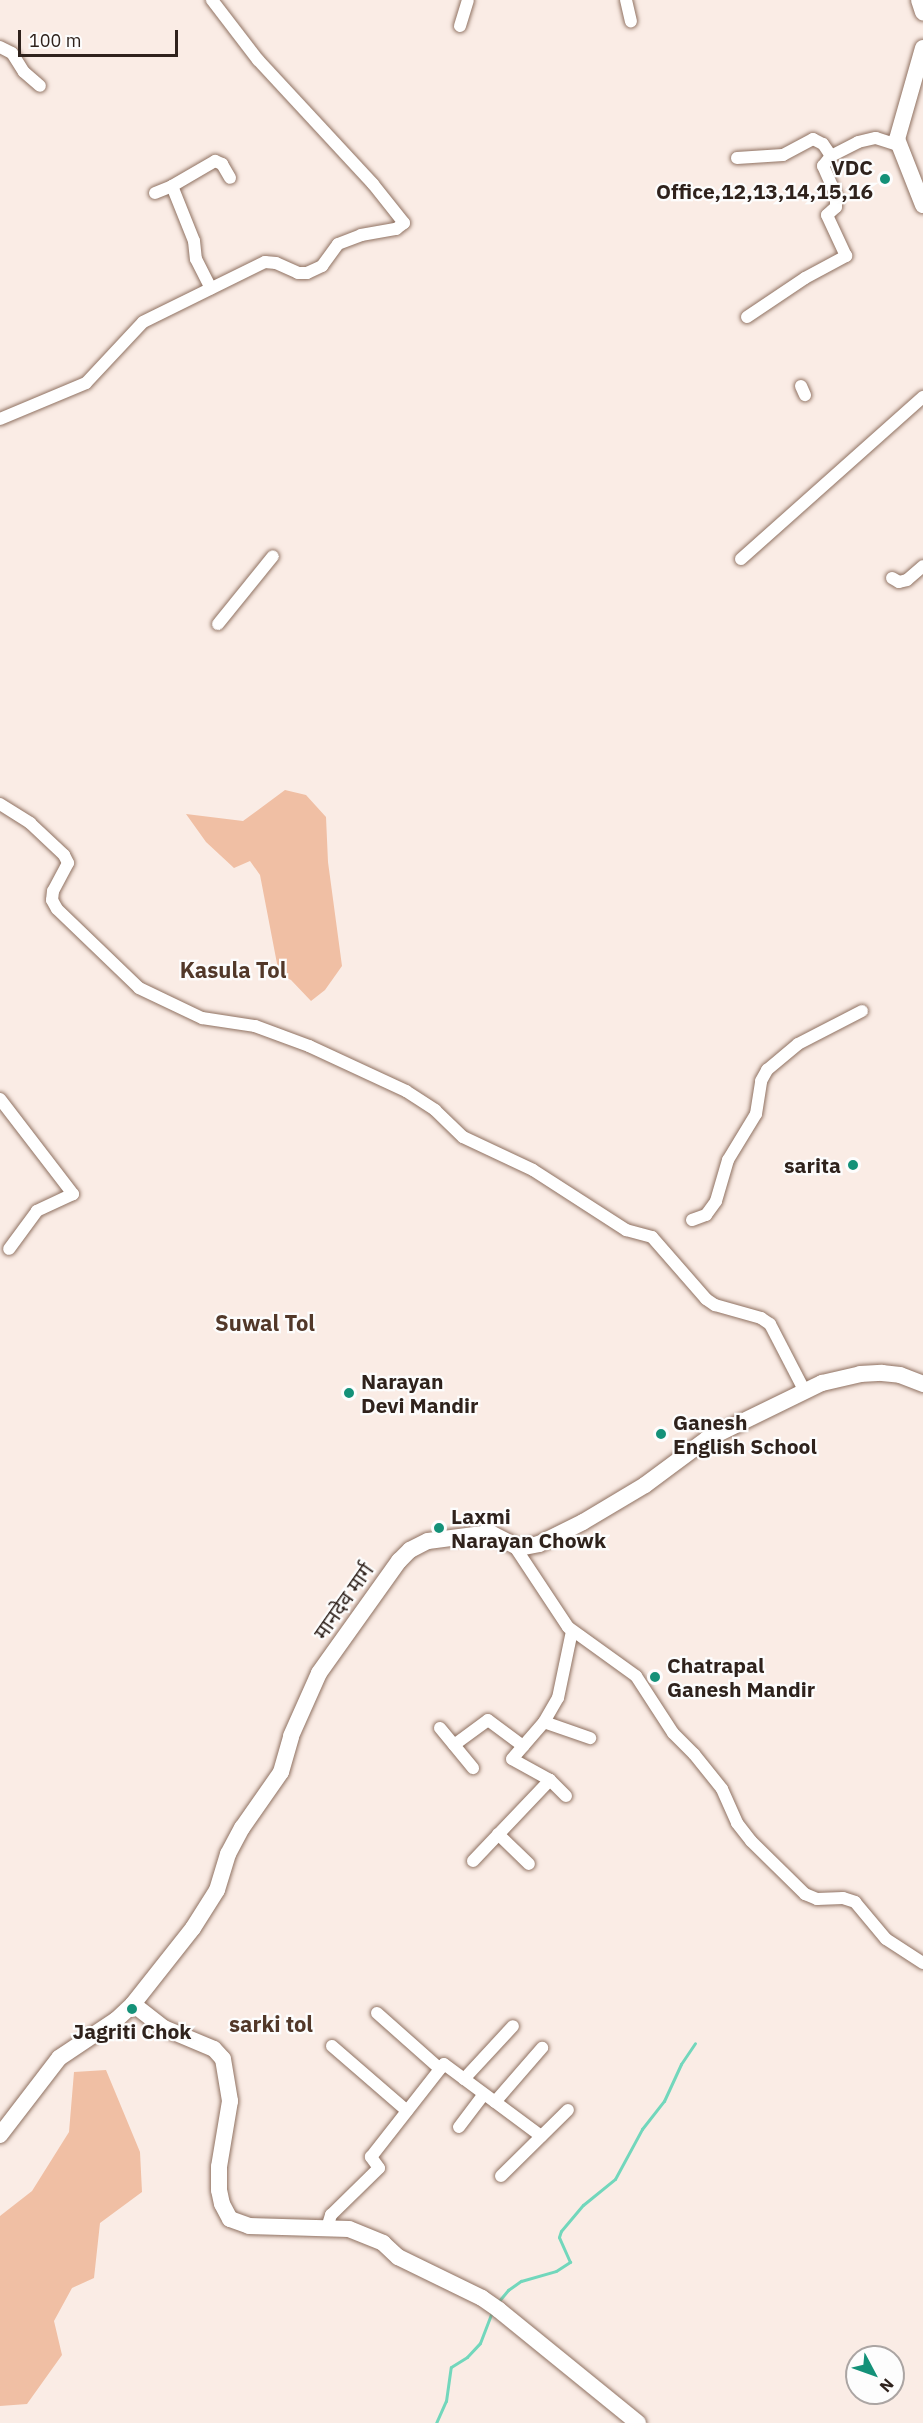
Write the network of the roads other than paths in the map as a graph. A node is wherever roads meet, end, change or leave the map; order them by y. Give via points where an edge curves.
1 (212, 0) edge
2 (468, 0) edge
3 (626, 0) edge
4 (919, 0) edge
5 (923, 12) edge
6 (631, 21) dead end
7 (460, 26) dead end
8 (0, 47) edge
9 (923, 48) edge
10 (40, 86) dead end
11 (898, 145) junction
12 (831, 156) junction
13 (737, 158) dead end
14 (230, 177) dead end
15 (172, 186) junction
16 (155, 193) dead end
17 (923, 206) edge
18 (211, 288) junction
19 (747, 317) dead end
20 (923, 397) edge
21 (0, 419) edge
22 (273, 556) dead end
23 (741, 559) dead end
24 (923, 566) edge
25 (892, 578) dead end
26 (218, 624) dead end
27 (0, 804) edge
28 (862, 1011) dead end
29 (0, 1099) edge
30 (692, 1220) dead end
31 (9, 1249) dead end
32 (923, 1384) edge
33 (804, 1390) junction
34 (513, 1543) junction
35 (572, 1631) junction
36 (544, 1722) junction
37 (440, 1728) dead end
38 (590, 1738) dead end
39 (454, 1745) junction
40 (523, 1746) junction
41 (473, 1768) dead end
42 (550, 1780) junction
43 (566, 1796) dead end
44 (498, 1834) junction
45 (473, 1861) dead end
46 (529, 1864) dead end
47 (923, 1963) edge
48 (133, 2004) junction
49 (378, 2013) dead end
50 (513, 2026) dead end
51 (332, 2046) dead end
52 (543, 2048) dead end
53 (440, 2069) junction
54 (464, 2079) junction
55 (484, 2094) junction
56 (495, 2102) junction
57 (568, 2110) dead end
58 (407, 2111) junction
59 (459, 2127) dead end
60 (0, 2135) edge
61 (541, 2136) junction
62 (501, 2176) dead end
63 (327, 2228) junction
64 (638, 2423) edge

1 - 18 street via 258,60 404,223 396,229 338,243 314,271 298,273 265,262
2 - 7 street
3 - 6 street
4 - 5 main road
8 - 10 street via 12,53 24,72
9 - 11 main road via 900,125
11 - 12 street via 876,138
11 - 17 main road
12 - 13 street via 819,140 813,140 783,155
12 - 19 street via 823,166 837,195 836,207 827,215 846,256
14 - 15 street via 222,164 215,161
15 - 16 street
15 - 18 street via 194,241 196,260
18 - 21 street via 143,322 86,383
20 - 23 street
22 - 26 street
24 - 25 street via 907,580 899,582
27 - 33 street via 30,823 64,855 68,863 53,891 57,909 139,988 202,1018 255,1026 309,1046 406,1091 435,1110 463,1137 533,1170 626,1230 647,1234 706,1299 770,1324
28 - 30 street via 798,1044 767,1070 761,1081 759,1107 728,1160 716,1201 706,1215
29 - 31 street via 73,1194 37,1211
32 - 33 main road, मानदेव मार्ग via 882,1372 841,1378
33 - 34 main road, मानदेव मार्ग via 707,1438 645,1485 583,1522 539,1544 519,1548
34 - 35 street
34 - 48 main road, मानदेव मार्ग via 490,1533 428,1541 399,1561 311,1689 291,1736 281,1773 242,1828 204,1912
35 - 36 street via 558,1698
35 - 47 street via 636,1676 673,1733 722,1789 751,1841 805,1894 817,1899 843,1898 855,1902 886,1939
36 - 38 street
36 - 40 street
37 - 39 street
39 - 40 street via 489,1720
39 - 41 street
40 - 42 street via 512,1759
42 - 43 street
42 - 44 street
44 - 45 street
44 - 46 street
48 - 60 main road, मानदेव मार्ग via 59,2058
48 - 63 main road via 164,2028 214,2049 223,2059 230,2101 219,2190 230,2219 249,2226
49 - 53 street
50 - 54 street
51 - 58 street
52 - 56 street
53 - 54 street via 444,2064
53 - 58 street
54 - 55 street
55 - 56 street
55 - 59 street
56 - 61 street
57 - 61 street
58 - 63 street via 371,2157 379,2168 331,2214
61 - 62 street
63 - 64 main road via 349,2229 382,2243 398,2257 482,2298

